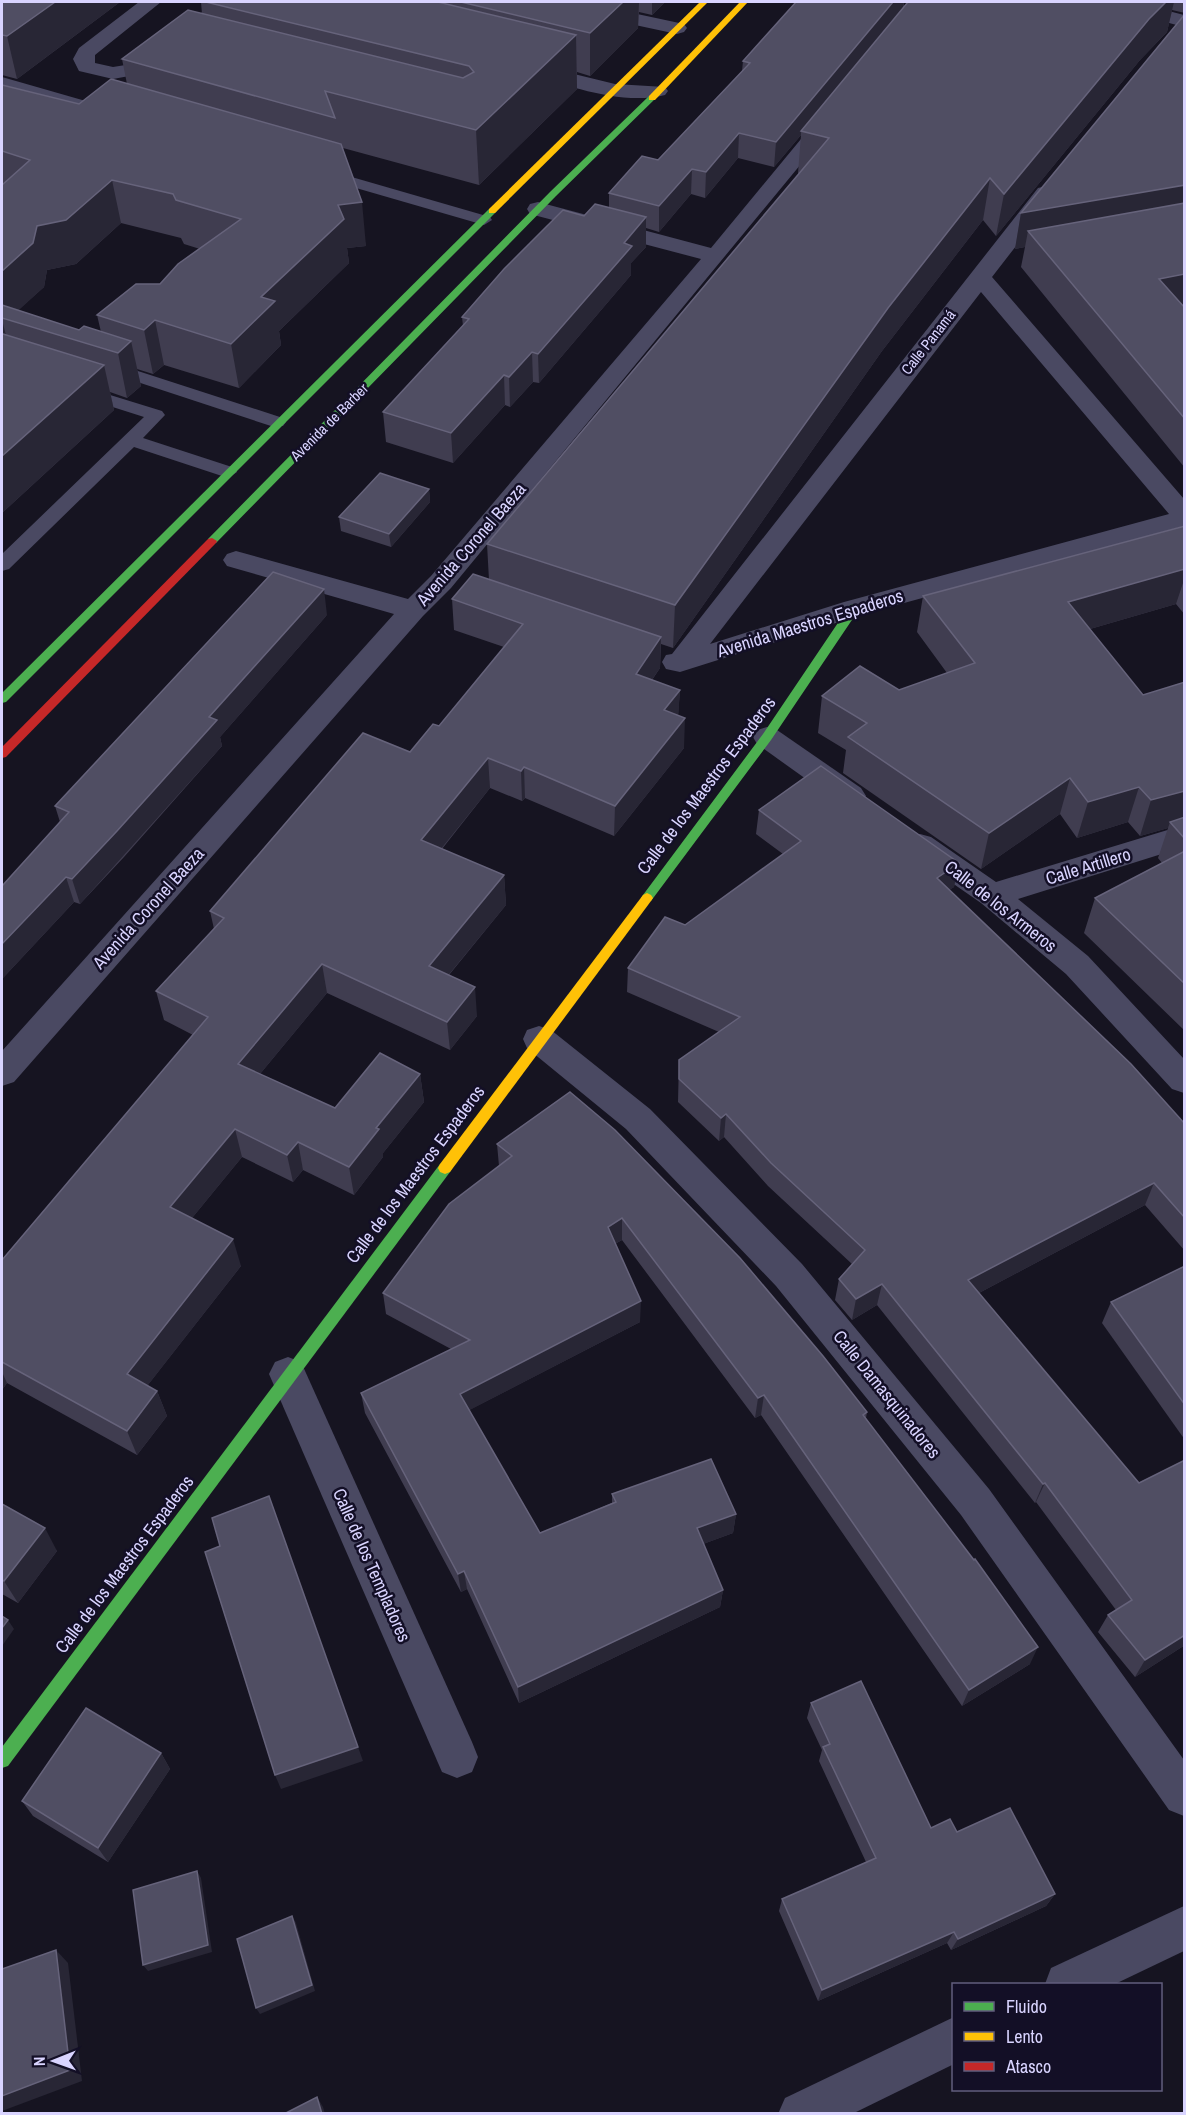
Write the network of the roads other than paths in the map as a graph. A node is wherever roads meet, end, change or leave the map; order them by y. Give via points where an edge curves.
1 (151, 2) edge
2 (226, 2) edge
3 (556, 2) edge
4 (704, 2) edge
5 (744, 2) edge
6 (1113, 2) edge
7 (1185, 21) edge
8 (677, 28) junction
9 (168, 49) junction
10 (191, 54) edge
11 (509, 64) edge
12 (2, 81) edge
13 (615, 90) junction
14 (658, 91) junction
15 (842, 102) edge
16 (127, 117) edge
17 (309, 169) edge
18 (1062, 173) edge
19 (538, 209) junction
20 (484, 220) junction
21 (716, 256) junction
22 (1023, 257) dead end
23 (984, 269) junction
24 (90, 361) edge
25 (67, 387) edge
26 (277, 422) junction
27 (132, 440) junction
28 (228, 472) junction
29 (1185, 517) edge
30 (236, 560) dead end
31 (2, 565) edge
32 (854, 608) junction
33 (413, 610) junction
34 (648, 652) edge
35 (680, 663) junction
36 (2, 699) edge
37 (767, 736) junction
38 (2, 754) edge
39 (1185, 836) edge
40 (992, 895) junction
41 (539, 1038) junction
42 (2, 1073) edge
43 (1185, 1080) edge
44 (288, 1374) junction
45 (457, 1757) dead end
46 (2, 1760) edge
47 (1185, 1795) edge
48 (1185, 1928) edge
49 (1069, 1983) edge
50 (952, 2041) edge
51 (801, 2114) edge

1 - 9 street via 82,59 86,67 124,74 144,68
2 - 9 street
3 - 8 street
4 - 8 main road, Avenida de Barber
5 - 14 main road, Avenida de Barber
6 - 7 street
8 - 13 main road, Avenida de Barber
9 - 10 lane
11 - 13 street
12 - 16 lane
13 - 14 street
13 - 20 main road, Avenida de Barber
14 - 19 main road, Avenida de Barber
15 - 21 street, Avenida Coronel Baeza
17 - 20 lane
18 - 23 street, Calle Panamá
19 - 21 street
19 - 38 main road, Avenida de Barber
20 - 26 main road, Avenida de Barber
21 - 33 street, Avenida Coronel Baeza via 453,586
22 - 23 street
23 - 29 street
23 - 35 street, Calle Panamá
24 - 26 lane
25 - 27 lane via 156,415
26 - 28 main road, Avenida de Barber
27 - 28 lane
27 - 31 lane
28 - 36 main road, Avenida de Barber
29 - 32 street, Avenida Maestros Espaderos
30 - 33 street
32 - 35 street, Avenida Maestros Espaderos
32 - 37 main road, Calle de los Maestros Espaderos
33 - 42 street, Avenida Coronel Baeza
34 - 35 street
37 - 40 street, Calle de los Armeros
37 - 41 main road, Calle de los Maestros Espaderos
39 - 40 street, Calle Artillero
40 - 43 street, Calle de los Armeros via 1077,965
41 - 44 main road, Calle de los Maestros Espaderos
41 - 47 street, Calle Damasquinadores via 638,1119 789,1275 975,1502
44 - 45 street, Calle de los Templadores
44 - 46 main road, Calle de los Maestros Espaderos
48 - 49 street
50 - 51 street

